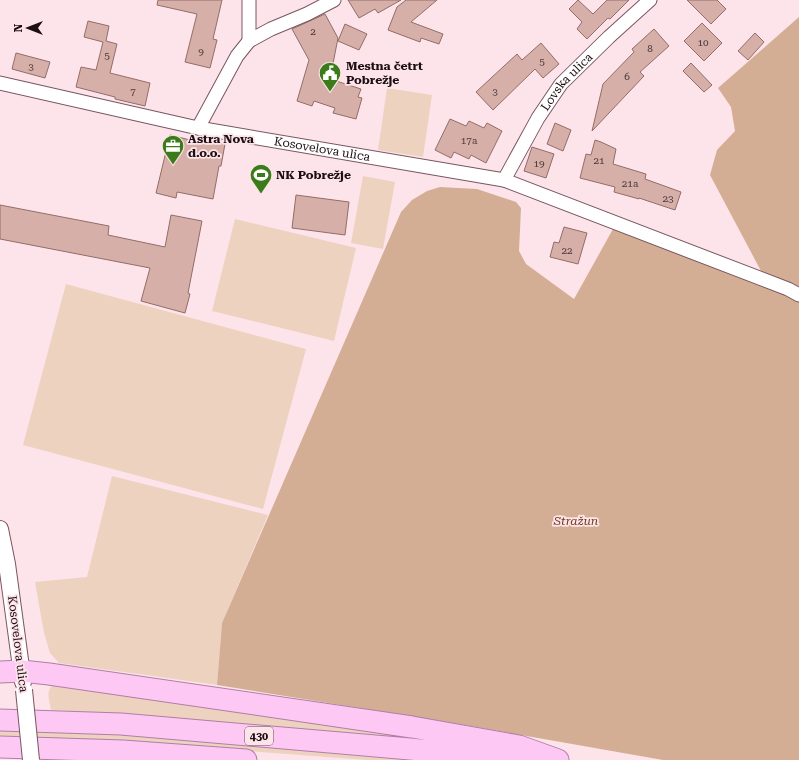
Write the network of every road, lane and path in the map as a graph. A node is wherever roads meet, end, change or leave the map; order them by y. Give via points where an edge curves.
1 (249, 0) edge
2 (314, 0) edge
3 (334, 0) edge
4 (650, 0) edge
5 (307, 14) junction
6 (249, 42) junction
7 (0, 83) edge
8 (198, 128) junction
9 (504, 180) junction
10 (799, 295) edge
11 (0, 530) edge
12 (0, 672) edge
13 (23, 681) junction
14 (0, 720) edge
15 (0, 747) edge
16 (31, 760) edge
17 (246, 760) edge
18 (518, 760) edge
19 (558, 760) edge

1 - 6 street
2 - 5 street
3 - 5 street
4 - 9 street, Lovska ulica via 561,84 538,118
5 - 6 street via 271,29
6 - 8 street via 237,56
7 - 8 street, Kosovelova ulica
8 - 9 street, Kosovelova ulica
9 - 10 street, Kosovelova ulica
11 - 13 street, Kosovelova ulica
12 - 13 highway
13 - 16 street, Kosovelova ulica, bridge
13 - 19 highway via 412,727 519,746
14 - 18 highway, 430 via 121,724
15 - 17 highway, 430 via 123,751

